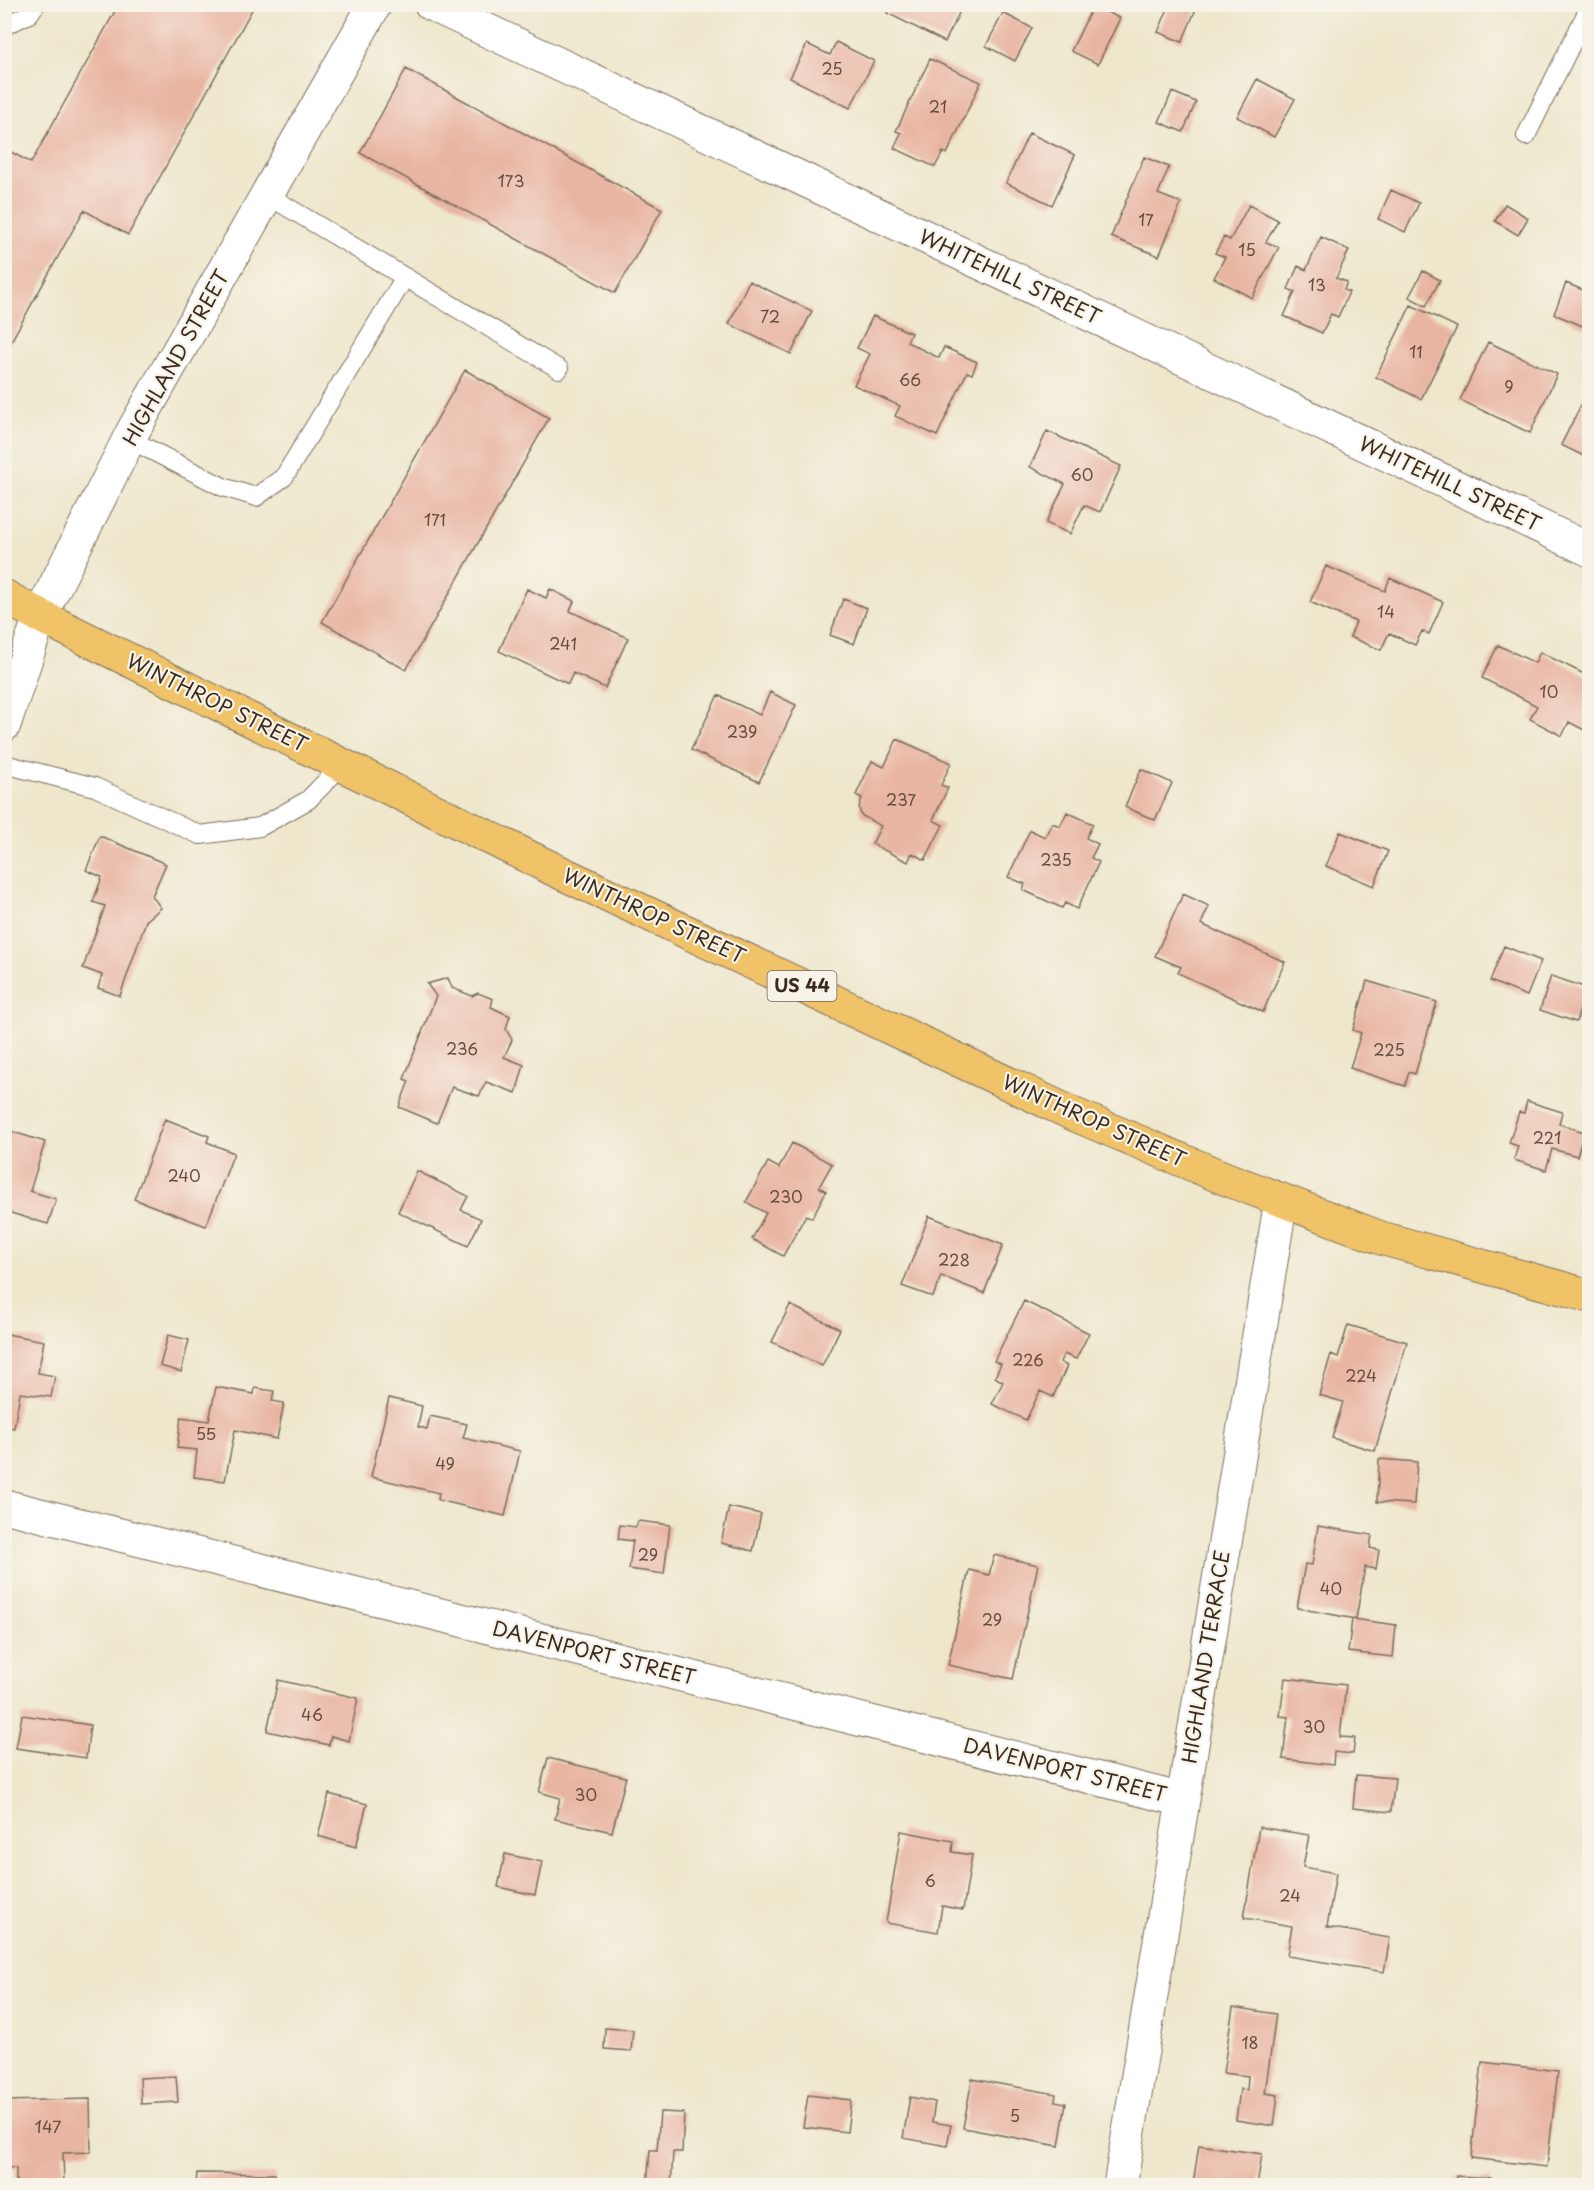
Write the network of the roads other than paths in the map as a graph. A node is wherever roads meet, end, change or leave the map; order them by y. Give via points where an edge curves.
1 (36, 4) edge
2 (375, 4) edge
3 (431, 4) edge
4 (1590, 6) edge
5 (4, 26) edge
6 (1526, 135) dead end
7 (267, 195) junction
8 (405, 277) junction
9 (559, 369) dead end
10 (129, 439) junction
11 (1590, 550) edge
12 (4, 596) edge
13 (40, 616) junction
14 (4, 725) edge
15 (4, 764) edge
16 (342, 765) junction
17 (1281, 1200) junction
18 (1590, 1296) edge
19 (4, 1506) edge
20 (1183, 1800) junction
21 (1120, 2186) edge

1 - 5 lane via 29,14
2 - 7 street, HIGHLAND STREET
3 - 11 street, WHITEHILL STREET
4 - 6 lane
7 - 8 lane
7 - 10 street, HIGHLAND STREET
8 - 9 lane
8 - 10 lane via 284,477 256,497 223,487
10 - 13 street, HIGHLAND STREET
12 - 13 highway, WINTHROP STREET / US 44
13 - 14 street, HIGHLAND STREET
13 - 16 highway, WINTHROP STREET / US 44
15 - 16 lane via 95,786 200,835 260,827 308,800
16 - 17 highway, WINTHROP STREET / US 44 via 1073,1114
17 - 18 highway, WINTHROP STREET / US 44 via 1381,1238
17 - 20 street, HIGHLAND TERRACE
19 - 20 street, DAVENPORT STREET
20 - 21 street, HIGHLAND TERRACE

